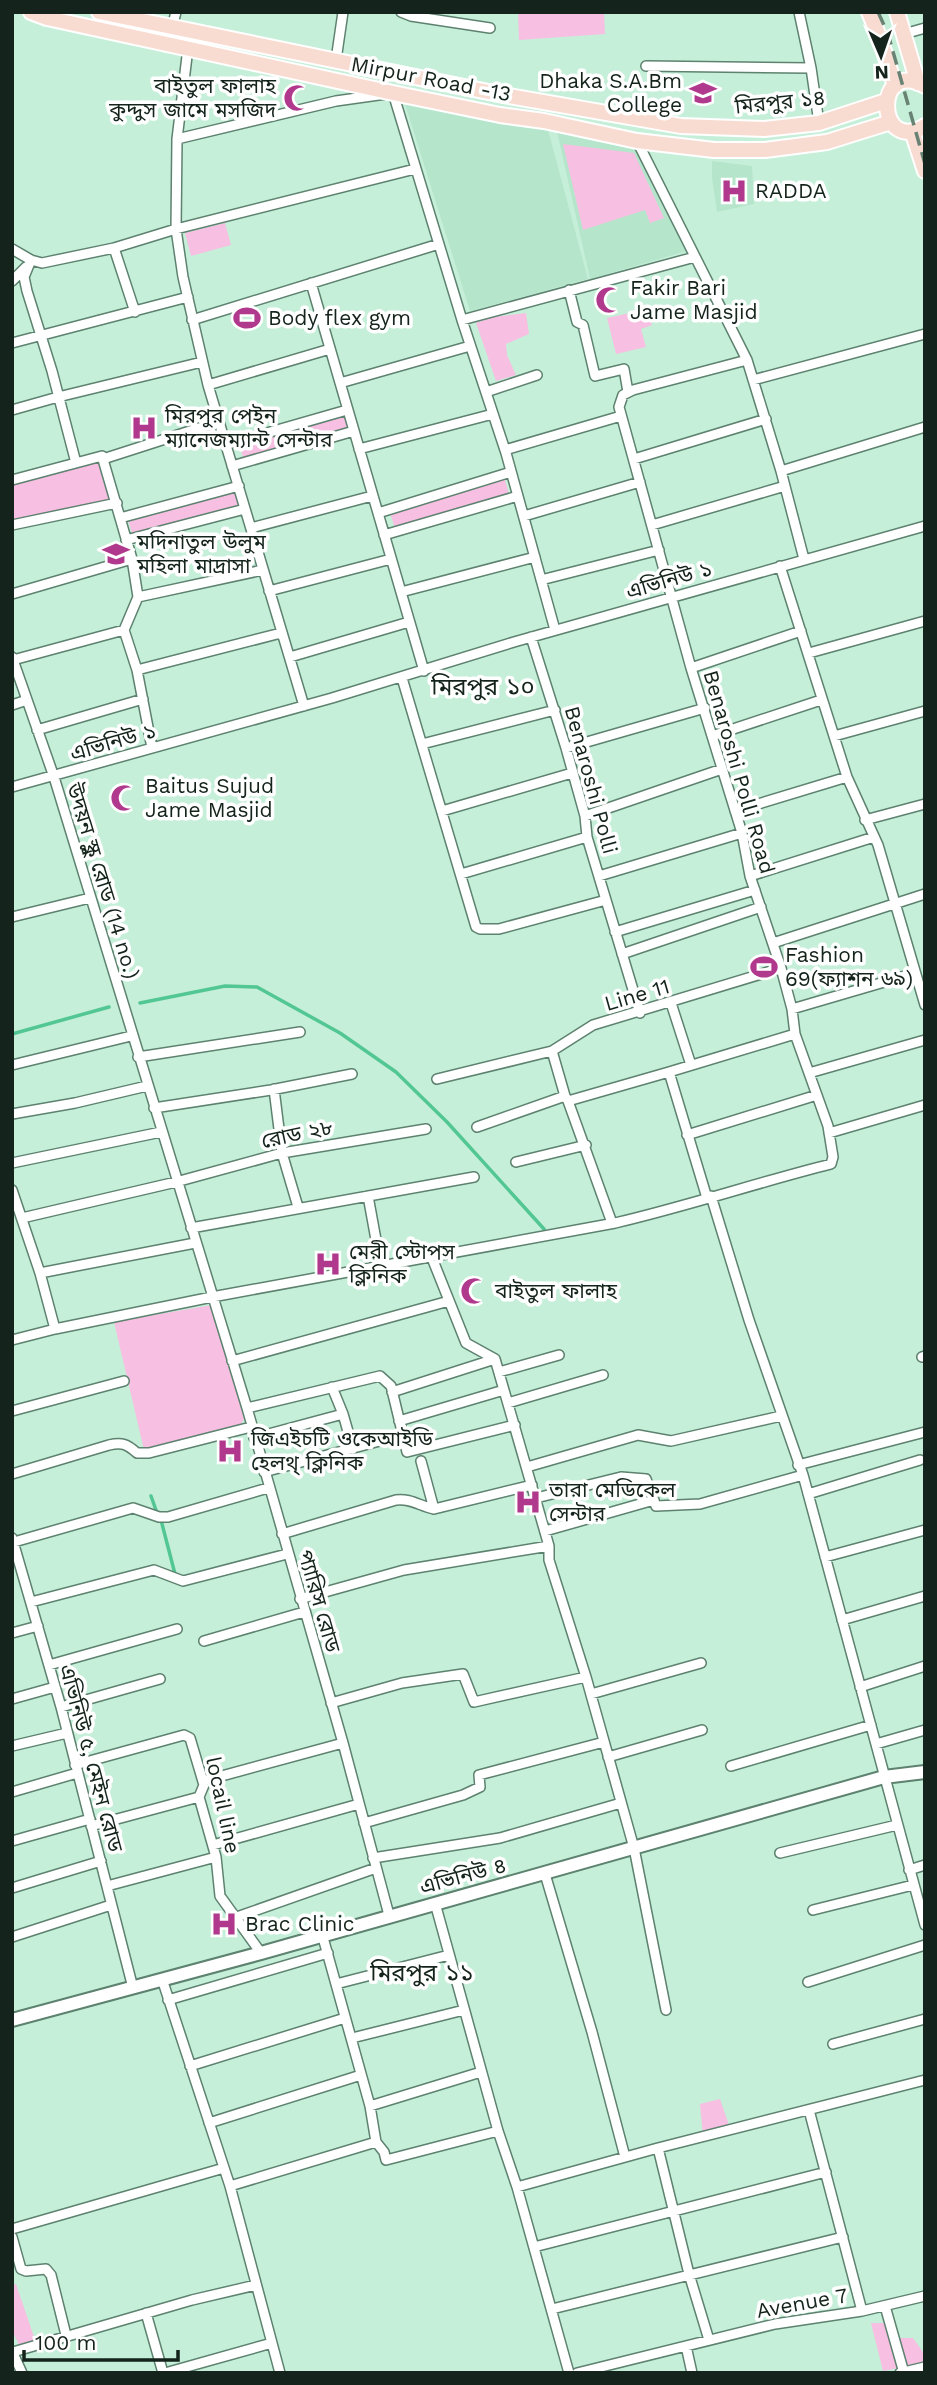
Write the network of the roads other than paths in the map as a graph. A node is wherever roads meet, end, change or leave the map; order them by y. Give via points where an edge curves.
1 (31, 12) edge
2 (99, 12) edge
3 (176, 12) edge
4 (344, 12) edge
5 (401, 12) edge
6 (799, 12) edge
7 (869, 12) edge
8 (897, 12) edge
9 (410, 14) edge
10 (172, 28) junction
11 (490, 28) dead end
12 (925, 28) edge
13 (904, 34) junction
14 (188, 48) junction
15 (336, 60) junction
16 (646, 66) dead end
17 (811, 68) junction
18 (921, 84) edge
19 (895, 86) junction
20 (393, 93) junction
21 (503, 95) junction
22 (886, 101) junction
23 (500, 115) junction
24 (819, 122) junction
25 (891, 122) junction
26 (918, 129) edge
27 (177, 139) junction
28 (637, 141) junction
29 (415, 169) junction
30 (925, 171) edge
31 (176, 229) junction
32 (439, 244) junction
33 (114, 248) junction
34 (12, 249) edge
35 (695, 257) junction
36 (31, 260) junction
37 (12, 281) edge
38 (311, 283) junction
39 (569, 290) junction
40 (188, 297) junction
41 (135, 312) junction
42 (191, 320) junction
43 (461, 320) junction
44 (925, 334) edge
45 (42, 336) junction
46 (12, 343) edge
47 (470, 346) junction
48 (330, 349) junction
49 (747, 359) junction
50 (202, 362) junction
51 (537, 375) dead end
52 (753, 380) junction
53 (340, 383) junction
54 (208, 385) junction
55 (486, 392) junction
56 (628, 392) junction
57 (58, 397) junction
58 (12, 410) edge
59 (348, 410) junction
60 (493, 414) junction
61 (621, 416) junction
62 (765, 419) junction
63 (218, 422) junction
64 (925, 427) edge
65 (354, 431) junction
66 (225, 445) junction
67 (359, 449) junction
68 (505, 450) junction
69 (103, 458) junction
70 (634, 459) junction
71 (76, 463) junction
72 (232, 466) junction
73 (781, 471) junction
74 (512, 472) junction
75 (12, 480) edge
76 (640, 482) junction
77 (239, 486) junction
78 (785, 486) junction
79 (372, 496) junction
80 (518, 496) junction
81 (117, 503) junction
82 (245, 509) junction
83 (378, 513) junction
84 (524, 516) junction
85 (120, 518) junction
86 (652, 525) junction
87 (12, 526) edge
88 (925, 526) edge
89 (251, 528) junction
90 (384, 535) junction
91 (126, 540) junction
92 (659, 550) junction
93 (535, 557) junction
94 (132, 559) junction
95 (391, 559) junction
96 (804, 559) junction
97 (780, 566) junction
98 (263, 570) junction
99 (541, 580) junction
100 (269, 591) junction
101 (401, 592) junction
102 (12, 594) edge
103 (138, 597) junction
104 (673, 597) junction
105 (925, 621) edge
106 (409, 622) junction
107 (124, 630) junction
108 (555, 630) junction
109 (801, 631) junction
110 (281, 633) junction
111 (531, 637) junction
112 (809, 653) junction
113 (290, 657) junction
114 (13, 658) edge
115 (691, 668) junction
116 (137, 670) junction
117 (424, 671) junction
118 (402, 678) junction
119 (142, 699) junction
120 (27, 700) junction
121 (821, 700) junction
122 (12, 705) edge
123 (304, 706) junction
124 (705, 708) junction
125 (555, 710) junction
126 (925, 711) edge
127 (37, 730) junction
128 (712, 736) junction
129 (834, 736) junction
130 (422, 744) junction
131 (152, 748) junction
132 (566, 748) junction
133 (722, 769) junction
134 (572, 773) junction
135 (54, 777) junction
136 (848, 777) junction
137 (12, 787) edge
138 (925, 804) edge
139 (442, 811) junction
140 (735, 811) junction
141 (585, 816) junction
142 (865, 820) junction
143 (742, 833) junction
144 (587, 837) junction
145 (874, 837) junction
146 (461, 874) junction
147 (599, 876) junction
148 (750, 876) junction
149 (755, 890) junction
150 (925, 894) edge
151 (90, 898) junction
152 (606, 900) junction
153 (894, 903) junction
154 (761, 907) junction
155 (12, 917) edge
156 (615, 932) junction
157 (773, 943) junction
158 (622, 954) junction
159 (781, 968) junction
160 (915, 974) junction
161 (922, 986) edge
162 (671, 1003) junction
163 (925, 1005) edge
164 (792, 1009) junction
165 (640, 1013) junction
166 (300, 1032) dead end
167 (796, 1034) junction
168 (131, 1036) junction
169 (925, 1040) edge
170 (552, 1051) junction
171 (138, 1058) junction
172 (12, 1065) edge
173 (691, 1065) junction
174 (669, 1072) junction
175 (809, 1073) junction
176 (352, 1074) dead end
177 (437, 1079) dead end
178 (147, 1086) junction
179 (274, 1089) junction
180 (817, 1095) junction
181 (567, 1098) junction
182 (925, 1105) edge
183 (154, 1108) junction
184 (12, 1114) edge
185 (477, 1127) dead end
186 (426, 1129) dead end
187 (161, 1132) junction
188 (829, 1133) junction
189 (687, 1135) junction
190 (586, 1146) junction
191 (282, 1153) junction
192 (516, 1162) dead end
193 (12, 1163) edge
194 (474, 1177) dead end
195 (176, 1182) junction
196 (12, 1190) edge
197 (368, 1196) junction
198 (709, 1197) junction
199 (14, 1203) edge
200 (298, 1208) junction
201 (22, 1218) junction
202 (612, 1223) junction
203 (191, 1228) junction
204 (195, 1243) junction
205 (432, 1258) junction
206 (381, 1267) junction
207 (40, 1273) junction
208 (212, 1297) junction
209 (449, 1301) junction
210 (55, 1329) junction
211 (12, 1340) edge
212 (559, 1355) dead end
213 (495, 1359) junction
214 (232, 1361) junction
215 (499, 1372) junction
216 (603, 1375) dead end
217 (124, 1381) dead end
218 (332, 1387) junction
219 (504, 1390) junction
220 (392, 1392) junction
221 (508, 1404) junction
222 (247, 1408) junction
223 (12, 1411) edge
224 (342, 1414) junction
225 (781, 1416) junction
226 (399, 1421) junction
227 (515, 1425) junction
228 (251, 1427) junction
229 (925, 1432) edge
230 (402, 1435) junction
231 (254, 1438) junction
232 (353, 1448) junction
233 (920, 1460) dead end
234 (421, 1461) dead end
235 (798, 1465) junction
236 (527, 1467) junction
237 (264, 1472) junction
238 (12, 1474) edge
239 (803, 1475) junction
240 (532, 1485) junction
241 (268, 1488) junction
242 (808, 1494) junction
243 (536, 1498) junction
244 (654, 1500) junction
245 (434, 1509) junction
246 (545, 1531) junction
247 (925, 1531) edge
248 (282, 1534) junction
249 (13, 1540) edge
250 (549, 1546) junction
251 (287, 1554) junction
252 (825, 1557) junction
253 (16, 1561) edge
254 (925, 1596) edge
255 (300, 1599) junction
256 (31, 1602) junction
257 (304, 1612) junction
258 (842, 1620) junction
259 (38, 1626) junction
260 (177, 1629) dead end
261 (12, 1633) edge
262 (204, 1641) dead end
263 (701, 1663) dead end
264 (49, 1665) junction
265 (925, 1666) edge
266 (586, 1677) junction
267 (160, 1679) dead end
268 (55, 1687) junction
269 (860, 1687) junction
270 (591, 1694) junction
271 (12, 1699) edge
272 (331, 1703) junction
273 (61, 1707) junction
274 (871, 1726) junction
275 (702, 1730) dead end
276 (925, 1730) edge
277 (67, 1733) junction
278 (604, 1742) junction
279 (343, 1743) junction
280 (876, 1744) junction
281 (12, 1746) edge
282 (608, 1757) junction
283 (731, 1766) dead end
284 (76, 1769) junction
285 (925, 1772) edge
286 (884, 1777) junction
287 (203, 1781) junction
288 (12, 1792) edge
289 (199, 1797) junction
290 (621, 1803) junction
291 (359, 1804) junction
292 (91, 1822) junction
293 (364, 1823) junction
294 (897, 1825) junction
295 (12, 1841) edge
296 (213, 1845) junction
297 (634, 1848) junction
298 (780, 1853) dead end
299 (216, 1857) junction
300 (101, 1861) junction
301 (374, 1863) junction
302 (925, 1865) edge
303 (909, 1870) junction
304 (545, 1874) junction
305 (913, 1885) junction
306 (107, 1886) junction
307 (12, 1888) edge
308 (435, 1903) junction
309 (111, 1905) junction
310 (813, 1910) dead end
311 (389, 1915) junction
312 (234, 1918) junction
313 (925, 1925) edge
314 (323, 1934) junction
315 (12, 1937) edge
316 (925, 1945) edge
317 (261, 1953) junction
318 (328, 1953) junction
319 (449, 1955) junction
320 (162, 1979) junction
321 (808, 1982) dead end
322 (336, 1984) junction
323 (133, 1988) junction
324 (168, 2000) junction
325 (464, 2010) junction
326 (666, 2010) dead end
327 (345, 2018) junction
328 (925, 2019) edge
329 (12, 2020) edge
330 (352, 2038) junction
331 (833, 2044) dead end
332 (190, 2066) junction
333 (481, 2072) junction
334 (361, 2074) junction
335 (925, 2080) edge
336 (370, 2106) junction
337 (809, 2110) junction
338 (209, 2123) junction
339 (498, 2131) junction
340 (376, 2142) junction
341 (658, 2148) junction
342 (625, 2157) junction
343 (224, 2168) junction
344 (826, 2172) junction
345 (230, 2186) junction
346 (517, 2187) junction
347 (673, 2210) junction
348 (12, 2229) edge
349 (12, 2237) edge
350 (843, 2238) junction
351 (534, 2247) junction
352 (689, 2274) junction
353 (256, 2285) junction
354 (925, 2296) edge
355 (885, 2306) junction
356 (552, 2309) junction
357 (862, 2311) junction
358 (146, 2313) junction
359 (66, 2336) junction
360 (709, 2340) junction
361 (272, 2343) junction
362 (686, 2346) junction
363 (12, 2352) edge
364 (925, 2367) edge
365 (903, 2372) edge
366 (22, 2373) edge
367 (164, 2373) edge
368 (280, 2373) edge
369 (569, 2373) edge
370 (577, 2373) edge
371 (692, 2373) edge

1 - 14 main road, Mirpur Road -13
2 - 10 main road, মিরপুর ১৪
3 - 10 street
4 - 15 street
5 - 9 street
6 - 17 street
7 - 19 main road
8 - 13 main road
9 - 11 street
10 - 15 main road, মিরপুর ১৪
12 - 13 street
13 - 18 main road
14 - 20 main road, Mirpur Road -13
14 - 27 street
15 - 21 main road, মিরপুর ১৪
16 - 17 street
17 - 24 street
18 - 19 main road
19 - 22 main road
20 - 23 main road, Mirpur Road -13
20 - 27 street via 336,101
20 - 29 street
21 - 23 main road
21 - 24 main road, মিরপুর ১৪ via 681,125 764,129
22 - 24 main road, মিরপুর ১৪
22 - 25 main road
23 - 28 main road, Mirpur Road -13
25 - 26 main road
25 - 28 main road, Mirpur Road -13 via 827,142 765,150 714,150
26 - 30 main road
27 - 31 street
28 - 35 street
29 - 31 street
29 - 32 street
31 - 33 street
31 - 40 street
32 - 38 street
32 - 43 street
33 - 36 street via 43,263
33 - 41 street
34 - 36 street
35 - 39 street
35 - 49 street
36 - 37 street
36 - 45 street via 24,276
38 - 42 street
38 - 48 street
39 - 43 street
39 - 56 street via 595,376 624,369
40 - 41 street
40 - 42 street
41 - 45 street
42 - 50 street
43 - 47 street
44 - 52 street
45 - 46 street
45 - 57 street
47 - 53 street
47 - 55 street
48 - 53 street
48 - 54 street
49 - 52 street
49 - 56 street
50 - 54 street
50 - 57 street
51 - 55 street
52 - 62 street
53 - 59 street
54 - 63 street
55 - 60 street
56 - 61 street via 619,402
57 - 58 street
57 - 71 street
59 - 65 street
59 - 66 street
60 - 67 street
60 - 68 street
61 - 68 street
61 - 70 street, Benaroshi Polli Road
62 - 70 street
62 - 73 street
63 - 66 street
63 - 69 street
64 - 73 street
65 - 67 street
65 - 72 street
66 - 72 street
67 - 79 street
68 - 74 street
69 - 71 street
69 - 81 street
70 - 76 street, Benaroshi Polli Road
71 - 75 street
72 - 77 street
73 - 78 street
74 - 80 street
74 - 83 street
76 - 84 street
76 - 86 street, Benaroshi Polli Road
77 - 82 street
77 - 85 street
78 - 86 street
78 - 96 street
79 - 83 street
79 - 89 street
80 - 84 street
80 - 90 street
81 - 85 street
81 - 87 street
82 - 89 street
82 - 91 street
83 - 90 street
84 - 93 street
85 - 91 street
86 - 92 street, Benaroshi Polli Road
88 - 96 street, এভিনিউ ১
89 - 98 street
90 - 95 street
91 - 94 street
92 - 99 street
92 - 104 street, Benaroshi Polli Road
93 - 99 street
93 - 101 street
94 - 102 street
94 - 103 street
95 - 100 street
95 - 101 street
96 - 97 street, এভিনিউ ১
97 - 104 street, এভিনিউ ১
97 - 109 street
98 - 100 street
98 - 103 street
99 - 108 street
100 - 110 street
101 - 106 street
103 - 107 street
104 - 108 street, এভিনিউ ১
104 - 115 street, Benaroshi Polli Road
105 - 112 street
106 - 113 street
106 - 117 street
107 - 114 street
107 - 116 street
108 - 111 street, এভিনিউ ১
109 - 112 street
109 - 115 street
110 - 113 street
110 - 116 street
111 - 117 street, এভিনিউ ১
111 - 125 street, Benaroshi Polli
112 - 121 street
113 - 123 street
114 - 120 street, উদয়ন স্কুল রোড (14 no.)
115 - 124 street, Benaroshi Polli Road
116 - 119 street
117 - 118 street, এভিনিউ ১
118 - 123 street, এভিনিউ ১
118 - 130 street
119 - 127 street
119 - 131 street
120 - 122 street
120 - 127 street, উদয়ন স্কুল রোড (14 no.)
121 - 128 street
121 - 129 street
123 - 131 street, এভিনিউ ১
124 - 128 street, Benaroshi Polli Road
124 - 132 street
125 - 130 street
125 - 132 street, Benaroshi Polli
126 - 129 street
127 - 135 street, উদয়ন স্কুল রোড (14 no.)
128 - 133 street, Benaroshi Polli Road
129 - 136 street
130 - 139 street
131 - 135 street, এভিনিউ ১
132 - 134 street, Benaroshi Polli
133 - 140 street, Benaroshi Polli Road
133 - 141 street
134 - 139 street
134 - 141 street, Benaroshi Polli
135 - 137 street, এভিনিউ ১
135 - 151 street, উদয়ন স্কুল রোড (14 no.)
136 - 140 street
136 - 142 street
138 - 142 street
139 - 146 street
140 - 143 street, Benaroshi Polli Road
141 - 144 street, Benaroshi Polli
142 - 145 street
143 - 147 street
143 - 148 street, Benaroshi Polli Road
144 - 146 street
144 - 147 street, Benaroshi Polli
145 - 148 street
145 - 153 street
146 - 152 street via 480,929 499,929
147 - 152 street, Benaroshi Polli
148 - 149 street, Benaroshi Polli Road
149 - 154 street, Benaroshi Polli Road
149 - 156 street
150 - 153 street
151 - 155 street
151 - 168 street, উদয়ন স্কুল রোড (14 no.)
152 - 156 street, Benaroshi Polli
153 - 157 street
153 - 160 street
154 - 157 street, Benaroshi Polli Road
154 - 158 street
156 - 158 street, Benaroshi Polli
157 - 159 street, Benaroshi Polli Road
158 - 165 street, Benaroshi Polli
159 - 162 street, Line 11
159 - 164 street, Benaroshi Polli Road
160 - 161 street
160 - 164 street
161 - 163 street
162 - 165 street, Line 11
162 - 173 street
164 - 167 street, Benaroshi Polli Road
165 - 170 street, Line 11 via 593,1025
166 - 171 street
167 - 173 street
167 - 175 street, Benaroshi Polli Road
168 - 171 street, প্যারিস রোড
168 - 172 street
169 - 175 street
170 - 177 street, Line 11
170 - 181 street
171 - 178 street, প্যারিস রোড
173 - 174 street
174 - 181 street
174 - 189 street
175 - 180 street, Benaroshi Polli Road
176 - 179 street
178 - 183 street, প্যারিস রোড
178 - 184 street
179 - 183 street
179 - 191 street
180 - 188 street, Benaroshi Polli Road
180 - 189 street
181 - 185 street
181 - 190 street
182 - 188 street
183 - 187 street, প্যারিস রোড
186 - 191 street, রোড ২৮
187 - 193 street
187 - 195 street, প্যারিস রোড
188 - 198 street, Benaroshi Polli Road via 831,1164
189 - 198 street
190 - 192 street
190 - 202 street
191 - 195 street, রোড ২৮
191 - 200 street
194 - 197 street
195 - 201 street, রোড ২৮
195 - 203 street, প্যারিস রোড
196 - 199 street
197 - 200 street
197 - 206 street
198 - 202 street
198 - 225 street
199 - 201 street
200 - 203 street
201 - 207 street
202 - 205 street
203 - 204 street, প্যারিস রোড
204 - 207 street
204 - 208 street, প্যারিস রোড
205 - 206 street
205 - 209 street
206 - 208 street
207 - 210 street
208 - 210 street
208 - 214 street, প্যারিস রোড
209 - 213 street via 466,1343
209 - 214 street
210 - 211 street
212 - 215 street
213 - 215 street
213 - 220 street
214 - 222 street, প্যারিস রোড
215 - 219 street
216 - 221 street
217 - 223 street
218 - 220 street via 380,1376
218 - 222 street
218 - 224 street
219 - 221 street
219 - 226 street
220 - 226 street
221 - 227 street
222 - 228 street, প্যারিস রোড
224 - 231 street
224 - 232 street
225 - 235 street
225 - 236 street via 671,1441 638,1435
226 - 230 street
227 - 230 street via 407,1452
227 - 236 street
228 - 231 street, প্যারিস রোড
228 - 238 street via 149,1453 137,1453 121,1442 110,1444
229 - 235 street
230 - 232 street
231 - 237 street, প্যারিস রোড
232 - 237 street
233 - 242 street
234 - 245 street
235 - 239 street
236 - 240 street
237 - 241 street, প্যারিস রোড
239 - 242 street
239 - 244 street via 700,1504 656,1506
240 - 243 street
240 - 245 street
241 - 248 street, প্যারিস রোড
241 - 249 street via 168,1517 133,1508
242 - 252 street
243 - 244 street via 632,1477 646,1479
243 - 246 street
244 - 246 street
245 - 248 street via 404,1499
246 - 250 street
247 - 252 street
248 - 251 street, প্যারিস রোড
249 - 253 street, এভিনিউ ৫, মেইন রোড
250 - 255 street via 404,1570
250 - 266 street
251 - 255 street, প্যারিস রোড
251 - 256 street via 183,1581 154,1570
252 - 258 street
253 - 256 street, এভিনিউ ৫, মেইন রোড
254 - 258 street
255 - 257 street, প্যারিস রোড
256 - 259 street, এভিনিউ ৫, মেইন রোড
257 - 262 street
257 - 272 street, প্যারিস রোড
258 - 269 street
259 - 261 street
259 - 264 street, এভিনিউ ৫, মেইন রোড
260 - 264 street
263 - 270 street
264 - 268 street, এভিনিউ ৫, মেইন রোড
265 - 269 street
266 - 270 street
266 - 272 street via 474,1702 463,1674 402,1683
267 - 273 street
268 - 271 street
268 - 273 street, এভিনিউ ৫, মেইন রোড
269 - 274 street
270 - 278 street
272 - 279 street, প্যারিস রোড
273 - 277 street, এভিনিউ ৫, মেইন রোড
274 - 280 street
274 - 283 street
275 - 282 street
276 - 280 street
277 - 281 street
277 - 284 street, এভিনিউ ৫, মেইন রোড
278 - 282 street
278 - 293 street via 479,1775 480,1787 463,1795
279 - 287 street
279 - 291 street, প্যারিস রোড
280 - 286 street
282 - 290 street
284 - 287 street, locail line via 184,1735
284 - 288 street
284 - 292 street, এভিনিউ ৫, মেইন রোড
285 - 286 street, এভিনিউ ৪
286 - 294 street
286 - 297 street, এভিনিউ ৪
287 - 289 street, locail line
289 - 292 street
289 - 296 street, locail line
290 - 297 street
290 - 301 street via 500,1838
291 - 293 street, প্যারিস রোড
291 - 296 street
292 - 295 street
292 - 300 street, এভিনিউ ৫, মেইন রোড
293 - 301 street, প্যারিস রোড
294 - 298 street
294 - 303 street
296 - 299 street, locail line
297 - 304 street, এভিনিউ ৪
297 - 326 street
299 - 306 street
299 - 312 street, locail line via 220,1896
300 - 306 street, এভিনিউ ৫, মেইন রোড
300 - 307 street
301 - 311 street, প্যারিস রোড
301 - 312 street
302 - 303 street
303 - 305 street
304 - 308 street, এভিনিউ ৪
304 - 342 street
305 - 310 street
305 - 313 street
306 - 309 street, এভিনিউ ৫, মেইন রোড
308 - 311 street, এভিনিউ ৪
308 - 319 street
309 - 315 street
309 - 323 street, এভিনিউ ৫, মেইন রোড
311 - 314 street, এভিনিউ ৪
312 - 317 street, locail line
314 - 317 street, এভিনিউ ৪
314 - 318 street
316 - 321 street
317 - 320 street, এভিনিউ ৪
318 - 322 street
318 - 324 street
319 - 322 street
319 - 325 street
320 - 323 street, এভিনিউ ৪
320 - 324 street
322 - 327 street
323 - 329 street, এভিনিউ ৪
324 - 332 street
325 - 330 street
325 - 333 street
327 - 330 street
327 - 332 street
328 - 331 street
330 - 334 street
332 - 338 street
333 - 336 street
333 - 339 street
334 - 336 street
334 - 338 street
335 - 337 street
336 - 340 street
337 - 341 street
337 - 344 street
338 - 343 street
339 - 340 street via 386,2160
339 - 346 street
340 - 345 street
341 - 342 street
341 - 347 street
342 - 346 street
343 - 345 street
343 - 348 street
344 - 347 street
344 - 350 street
345 - 353 street
346 - 351 street
347 - 351 street
347 - 352 street
349 - 359 street via 21,2269 46,2269 51,2275
350 - 352 street
350 - 357 street
351 - 356 street
352 - 356 street
352 - 360 street
353 - 358 street
353 - 361 street
354 - 355 street, Avenue 7
355 - 357 street, Avenue 7
355 - 365 street
356 - 369 street
357 - 360 street, Avenue 7
358 - 359 street
358 - 367 street
359 - 363 street
360 - 362 street, Avenue 7
361 - 367 street
361 - 368 street
362 - 370 street, Avenue 7
362 - 371 street
363 - 366 street
364 - 365 street

